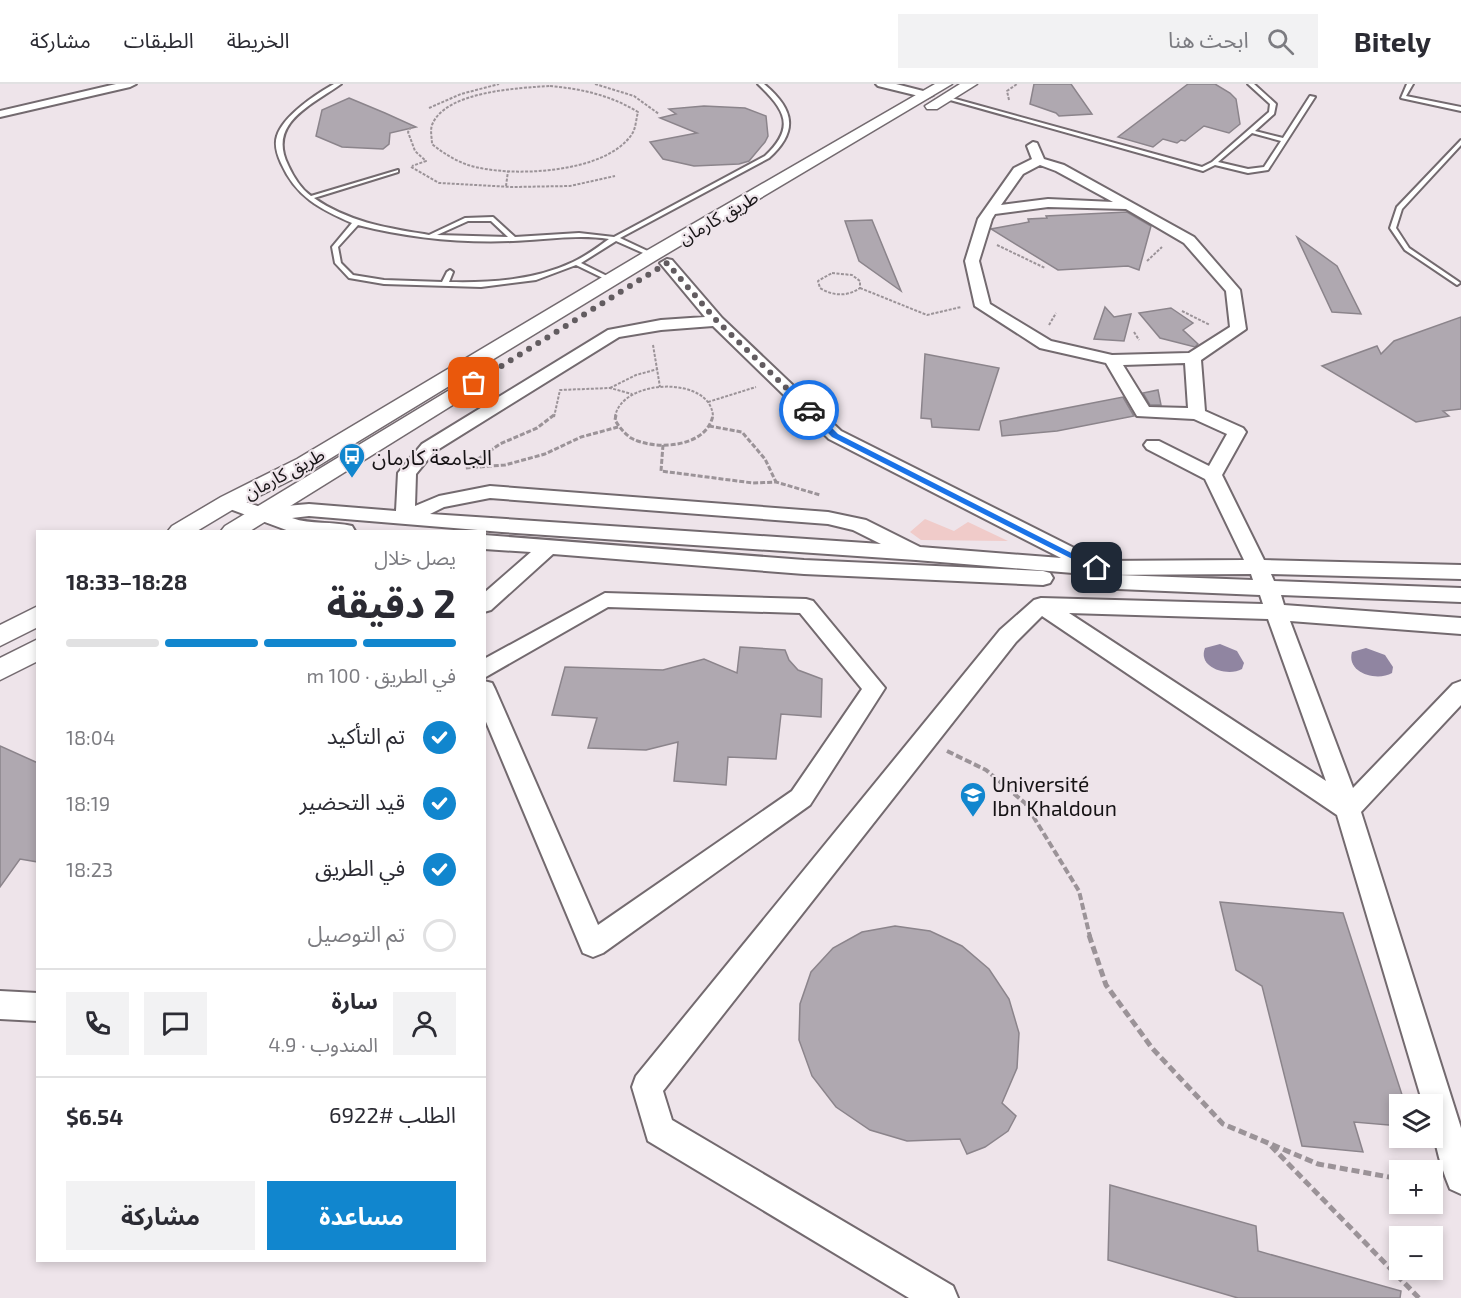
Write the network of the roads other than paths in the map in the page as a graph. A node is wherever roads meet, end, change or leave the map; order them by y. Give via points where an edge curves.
1 (130, 84) edge
2 (338, 84) edge
3 (760, 84) edge
4 (882, 84) edge
5 (970, 84) edge
6 (1251, 84) edge
7 (1410, 84) edge
8 (946, 91) edge
9 (927, 95) junction
10 (1312, 96) dead end
11 (1461, 109) edge
12 (0, 114) edge
13 (1251, 131) junction
14 (1285, 140) junction
15 (1461, 142) edge
16 (1033, 146) dead end
17 (1039, 160) junction
18 (1214, 163) junction
19 (396, 171) road end
20 (309, 198) junction
21 (1136, 209) junction
22 (990, 211) junction
23 (356, 223) junction
24 (429, 237) junction
25 (616, 238) junction
26 (513, 239) junction
27 (659, 259) junction
28 (576, 263) junction
29 (450, 272) dead end
30 (611, 280) junction
31 (1457, 283) dead end
32 (445, 284) junction
33 (717, 321) junction
34 (518, 356) dead end
35 (1192, 358) junction
36 (1112, 360) junction
37 (488, 374) dead end
38 (1197, 414) junction
39 (1153, 446) dead end
40 (1213, 475) junction
41 (256, 490) junction
42 (229, 502) junction
43 (262, 514) junction
44 (405, 518) junction
45 (182, 530) edge
46 (235, 530) edge
47 (330, 530) edge
48 (486, 542) edge
49 (549, 547) junction
50 (916, 553) junction
51 (1097, 568) junction
52 (1461, 573) edge
53 (1268, 590) junction
54 (1461, 595) edge
55 (486, 603) edge
56 (1041, 605) junction
57 (36, 616) edge
58 (1461, 626) edge
59 (0, 637) edge
60 (36, 649) edge
61 (486, 669) edge
62 (0, 670) edge
63 (1461, 690) edge
64 (486, 694) edge
65 (1348, 809) junction
66 (0, 1005) edge
67 (36, 1007) edge
68 (1461, 1178) edge
69 (941, 1298) edge

1 - 12 street
2 - 20 lane via 293,117 280,132 278,150 294,185
3 - 25 lane via 777,97 786,114 781,143 767,157
4 - 9 street
5 - 8 street, طريق كارمان
6 - 13 lane via 1274,104 1272,113
7 - 11 lane via 1403,97
8 - 9 street, طريق كارمان
8 - 18 lane via 1197,168
8 - 27 street, طريق كارمان
9 - 27 street, طريق كارمان
10 - 14 lane
13 - 14 lane
13 - 18 lane
14 - 18 lane via 1262,171
15 - 31 lane via 1399,208 1393,228 1407,249
16 - 17 street
17 - 21 street
17 - 22 street via 1018,171
19 - 20 lane
20 - 23 lane
21 - 22 street via 1112,204 1048,203
21 - 35 street via 1189,240 1233,290 1238,329
22 - 36 street via 972,261 983,306 1046,345
23 - 24 lane
23 - 32 lane via 335,247 338,263 351,277
24 - 26 lane
24 - 26 lane via 467,219 493,219
25 - 26 lane via 585,235
25 - 27 lane
25 - 28 lane
27 - 30 street, طريق كارمان
27 - 33 street
27 - 34 street, طريق كارمان
28 - 30 lane
28 - 32 lane via 536,279
29 - 32 lane
30 - 41 street, طريق كارمان
33 - 44 street via 614,333 428,448 407,473
33 - 51 street via 835,435
35 - 36 street
35 - 38 street
36 - 38 street via 1143,412
37 - 43 street, طريق كارمان
38 - 40 street via 1237,432
39 - 40 street
40 - 53 street
41 - 42 street, طريق كارمان
41 - 43 street
42 - 43 street
42 - 45 street, طريق كارمان
43 - 44 street via 309,510
43 - 46 street, طريق كارمان
43 - 47 street via 300,528
44 - 50 street
44 - 50 street via 439,502 490,492 828,518 859,525
48 - 49 street
49 - 53 street via 804,567
49 - 55 street
50 - 51 street
51 - 53 street
52 - 53 street
53 - 54 street
53 - 56 street
53 - 58 street
53 - 65 street
56 - 65 street
56 - 69 street via 1008,636 647,1087 659,1130
57 - 59 street
60 - 62 street
61 - 64 street via 605,600 806,606 873,688 801,798 593,944
63 - 65 street
65 - 68 street
66 - 67 street

